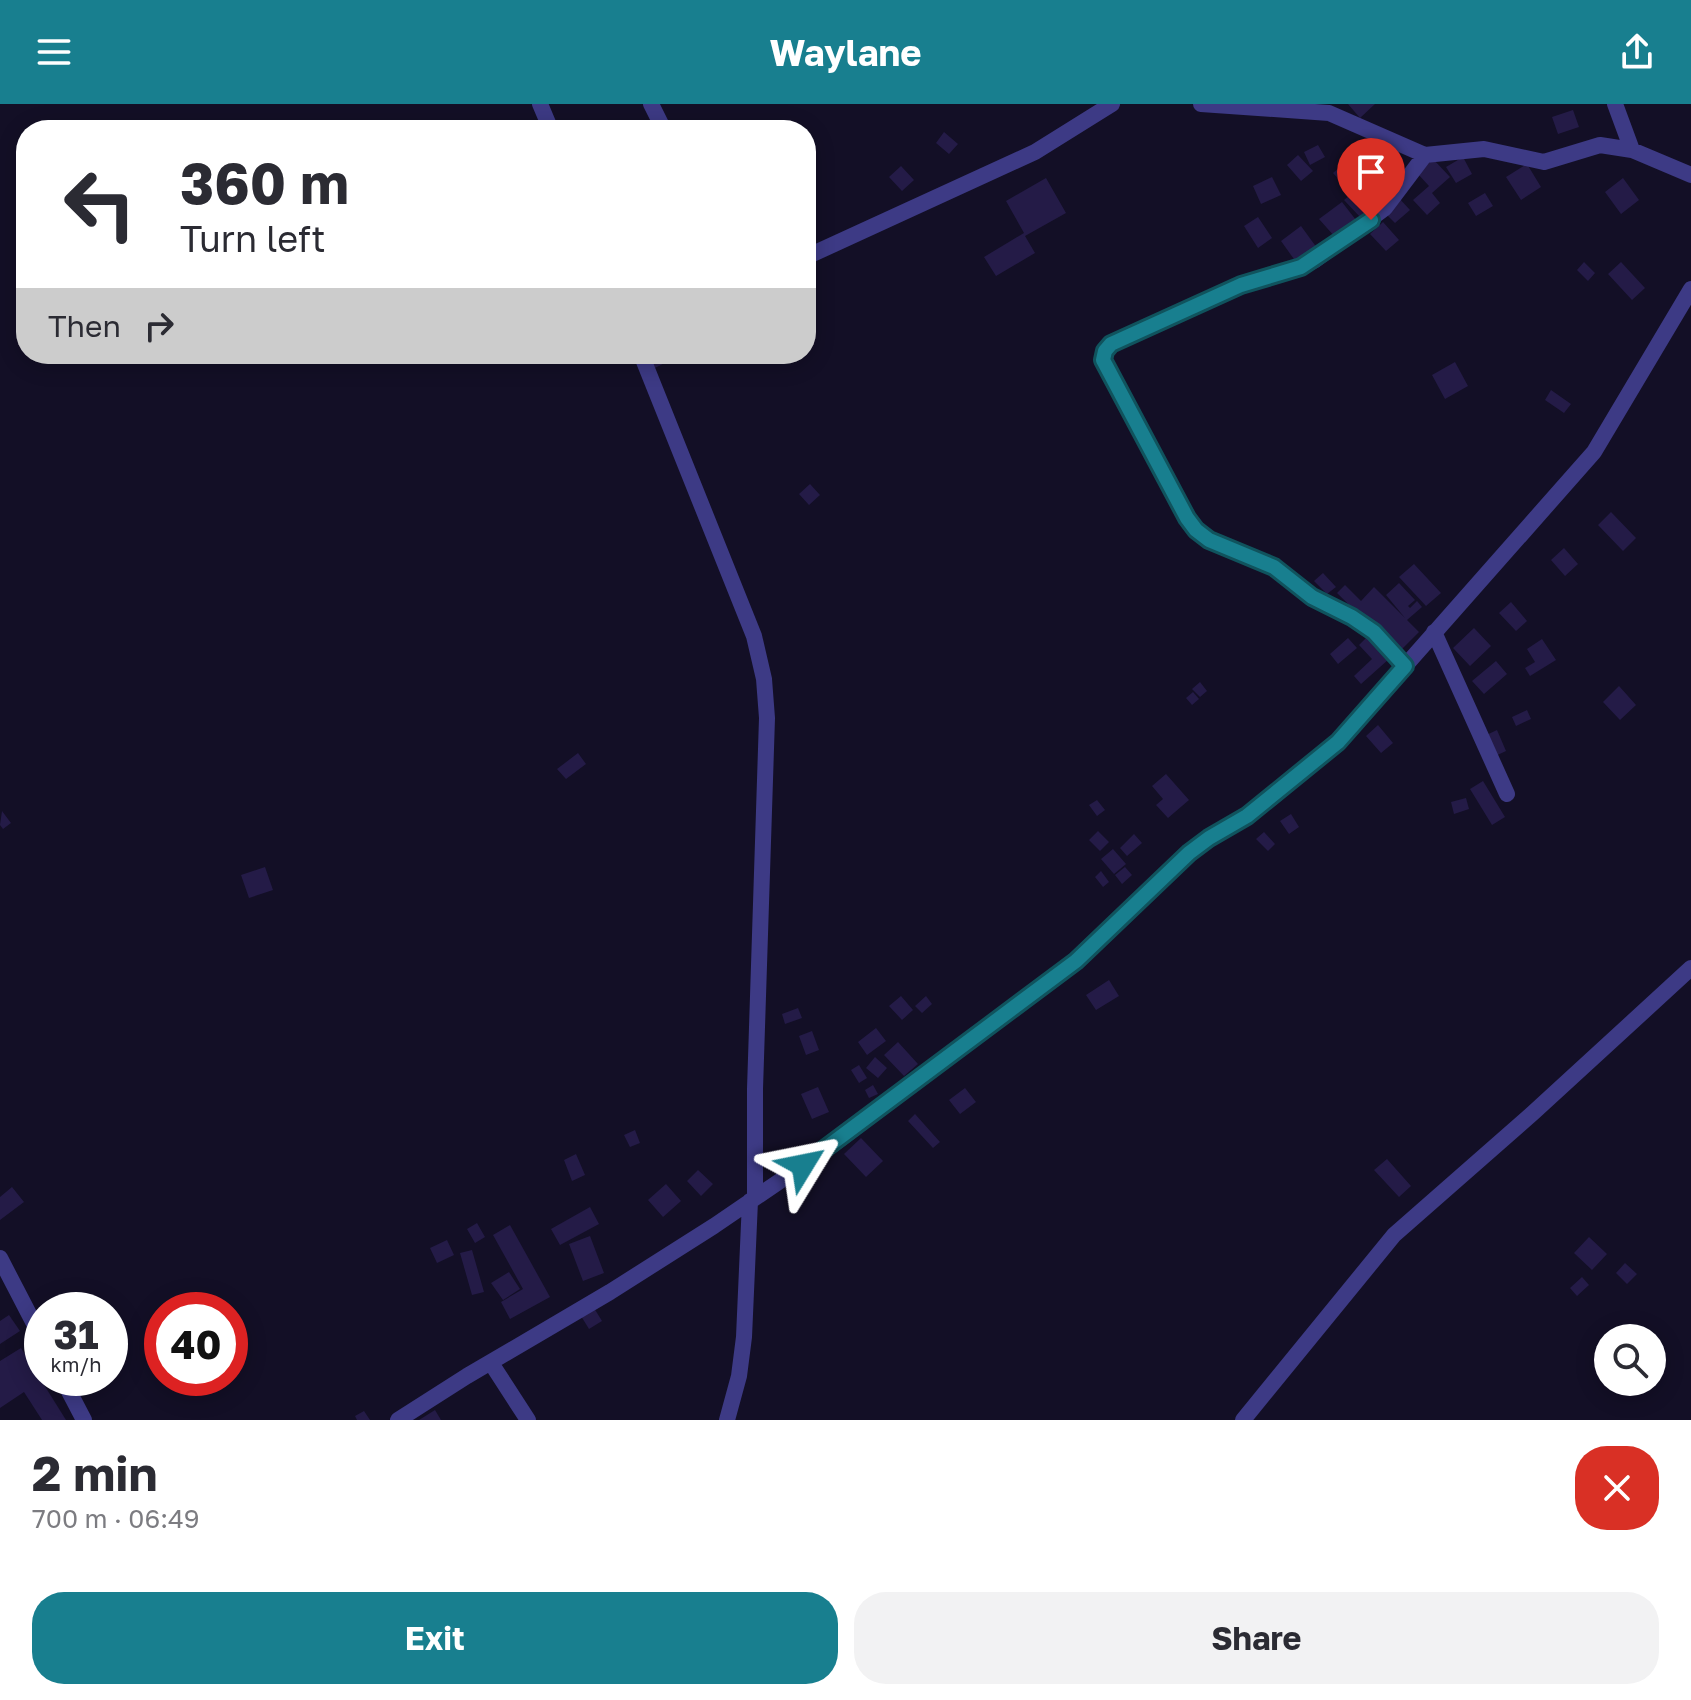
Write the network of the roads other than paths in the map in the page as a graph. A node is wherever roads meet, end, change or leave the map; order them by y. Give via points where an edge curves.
1 (1112, 104) edge
2 (1201, 104) edge
3 (1615, 104) edge
4 (1632, 150) junction
5 (1425, 155) junction
6 (1691, 175) edge
7 (816, 252) edge
8 (1691, 289) edge
9 (645, 364) edge
10 (1434, 632) junction
11 (1405, 666) junction
12 (1507, 794) dead end
13 (1691, 968) edge
14 (752, 1199) junction
15 (0, 1258) edge
16 (24, 1304) edge
17 (491, 1363) junction
18 (71, 1396) edge
19 (84, 1420) edge
20 (398, 1420) edge
21 (528, 1420) edge
22 (727, 1420) edge
23 (1243, 1420) edge

1 - 7 street via 1035,152
2 - 5 street via 1329,113
3 - 4 street
4 - 5 street via 1600,145 1544,162 1484,149
4 - 6 street
5 - 11 street via 1385,208 1315,260 1241,285 1111,344 1103,360 1196,530 1274,567 1312,597 1352,617
8 - 10 street via 1594,452
9 - 14 street via 754,636 764,679
10 - 11 street
10 - 12 street
11 - 14 street via 1338,742 1264,803 1189,853 1076,961 827,1149
13 - 23 street via 1394,1235
14 - 17 street
14 - 22 street via 744,1337
15 - 16 street
17 - 20 street
17 - 21 street
18 - 19 street

